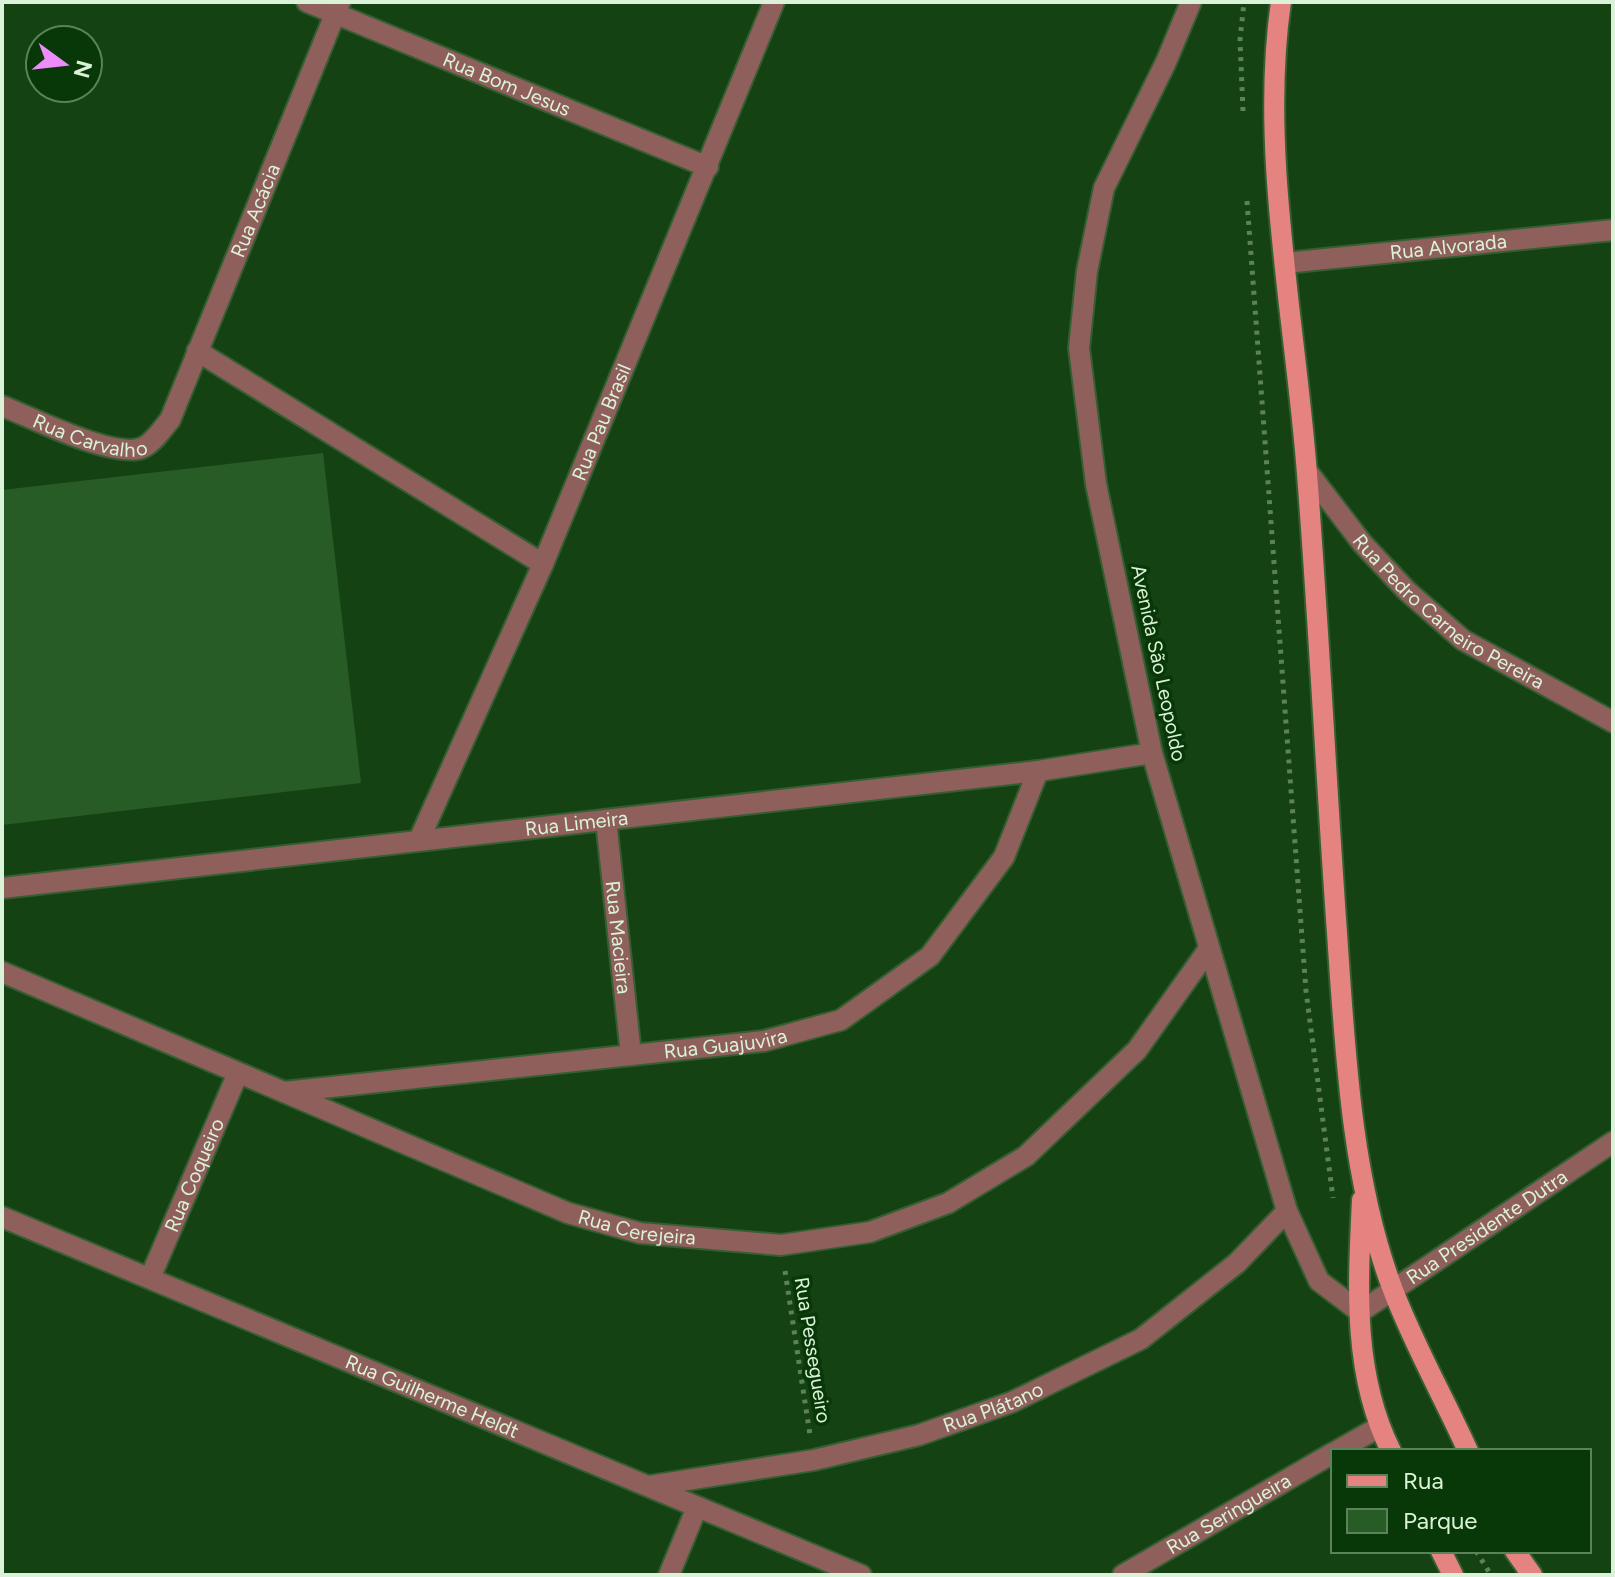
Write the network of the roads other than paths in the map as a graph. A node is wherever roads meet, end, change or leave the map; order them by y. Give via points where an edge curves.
1 (307, 2) edge
2 (774, 2) edge
3 (1191, 2) edge
4 (1281, 2) edge
5 (338, 8) edge
6 (708, 167) junction
7 (1613, 230) edge
8 (1285, 263) junction
9 (197, 351) junction
10 (2, 406) edge
11 (170, 420) joint
12 (1307, 471) junction
13 (543, 564) junction
14 (1608, 717) edge
15 (1152, 753) junction
16 (1038, 771) junction
17 (606, 820) junction
18 (419, 840) junction
19 (2, 888) edge
20 (1208, 950) junction
21 (2, 972) edge
22 (631, 1055) junction
23 (238, 1073) junction
24 (283, 1093) junction
25 (1613, 1142) edge
26 (1363, 1180) junction
27 (1287, 1211) junction
28 (2, 1217) edge
29 (150, 1278) junction
30 (1392, 1288) junction
31 (1360, 1312) junction
32 (1379, 1427) junction
33 (1340, 1449) edge
34 (1390, 1449) edge
35 (1467, 1449) edge
36 (1331, 1454) edge
37 (647, 1486) junction
38 (697, 1507) junction
39 (1442, 1553) edge
40 (1516, 1553) edge
41 (669, 1575) edge
42 (861, 1575) edge
43 (1123, 1575) edge
44 (1453, 1575) edge
45 (1532, 1575) edge

1 - 5 street, Rua Bom Jesus
2 - 6 street, Rua Pau Brasil
3 - 15 street, Avenida São Leopoldo via 1104,188 1079,348 1096,484
4 - 8 main road via 1276,33 1277,140
5 - 6 street, Rua Bom Jesus
5 - 9 street, Rua Acácia
6 - 13 street, Rua Pau Brasil
7 - 8 street, Rua Alvorada
8 - 12 main road
9 - 11 street, Rua Acácia
9 - 13 street
10 - 11 street, Rua Carvalho via 126,450 143,448
12 - 14 street, Rua Pedro Carneiro Pereira via 1362,543 1463,640
12 - 26 main road via 1343,1027
13 - 18 street, Rua Pau Brasil
15 - 16 street, Rua Limeira
15 - 20 street, Avenida São Leopoldo
16 - 17 street, Rua Limeira
16 - 22 street, Rua Guajuvira via 1004,857 930,956 841,1020 764,1041
17 - 18 street, Rua Limeira
17 - 22 street, Rua Macieira
18 - 19 street, Rua Limeira
20 - 24 street, Rua Cerejeira via 1137,1050 1026,1156 948,1203 870,1232 781,1245 640,1233 568,1213
20 - 27 street, Avenida São Leopoldo
21 - 23 street, Rua Cerejeira
22 - 24 street, Rua Guajuvira
23 - 24 street, Rua Cerejeira
23 - 29 street, Rua Coqueiro
25 - 30 street, Rua Presidente Dutra
26 - 30 main road
26 - 31 main road
27 - 31 street, Avenida São Leopoldo via 1319,1281
27 - 37 street, Rua Plátano via 1237,1263 1141,1339 1012,1402 919,1435 814,1460
28 - 29 street, Rua Guilherme Heldt
29 - 37 street, Rua Guilherme Heldt
30 - 31 street, Rua Presidente Dutra
30 - 35 main road
31 - 32 main road via 1361,1350
32 - 33 street, Rua Seringueira
32 - 34 main road
36 - 43 street, Rua Seringueira
37 - 38 street, Rua Guilherme Heldt
38 - 41 street
38 - 42 street, Rua Guilherme Heldt
39 - 44 main road
40 - 45 main road

